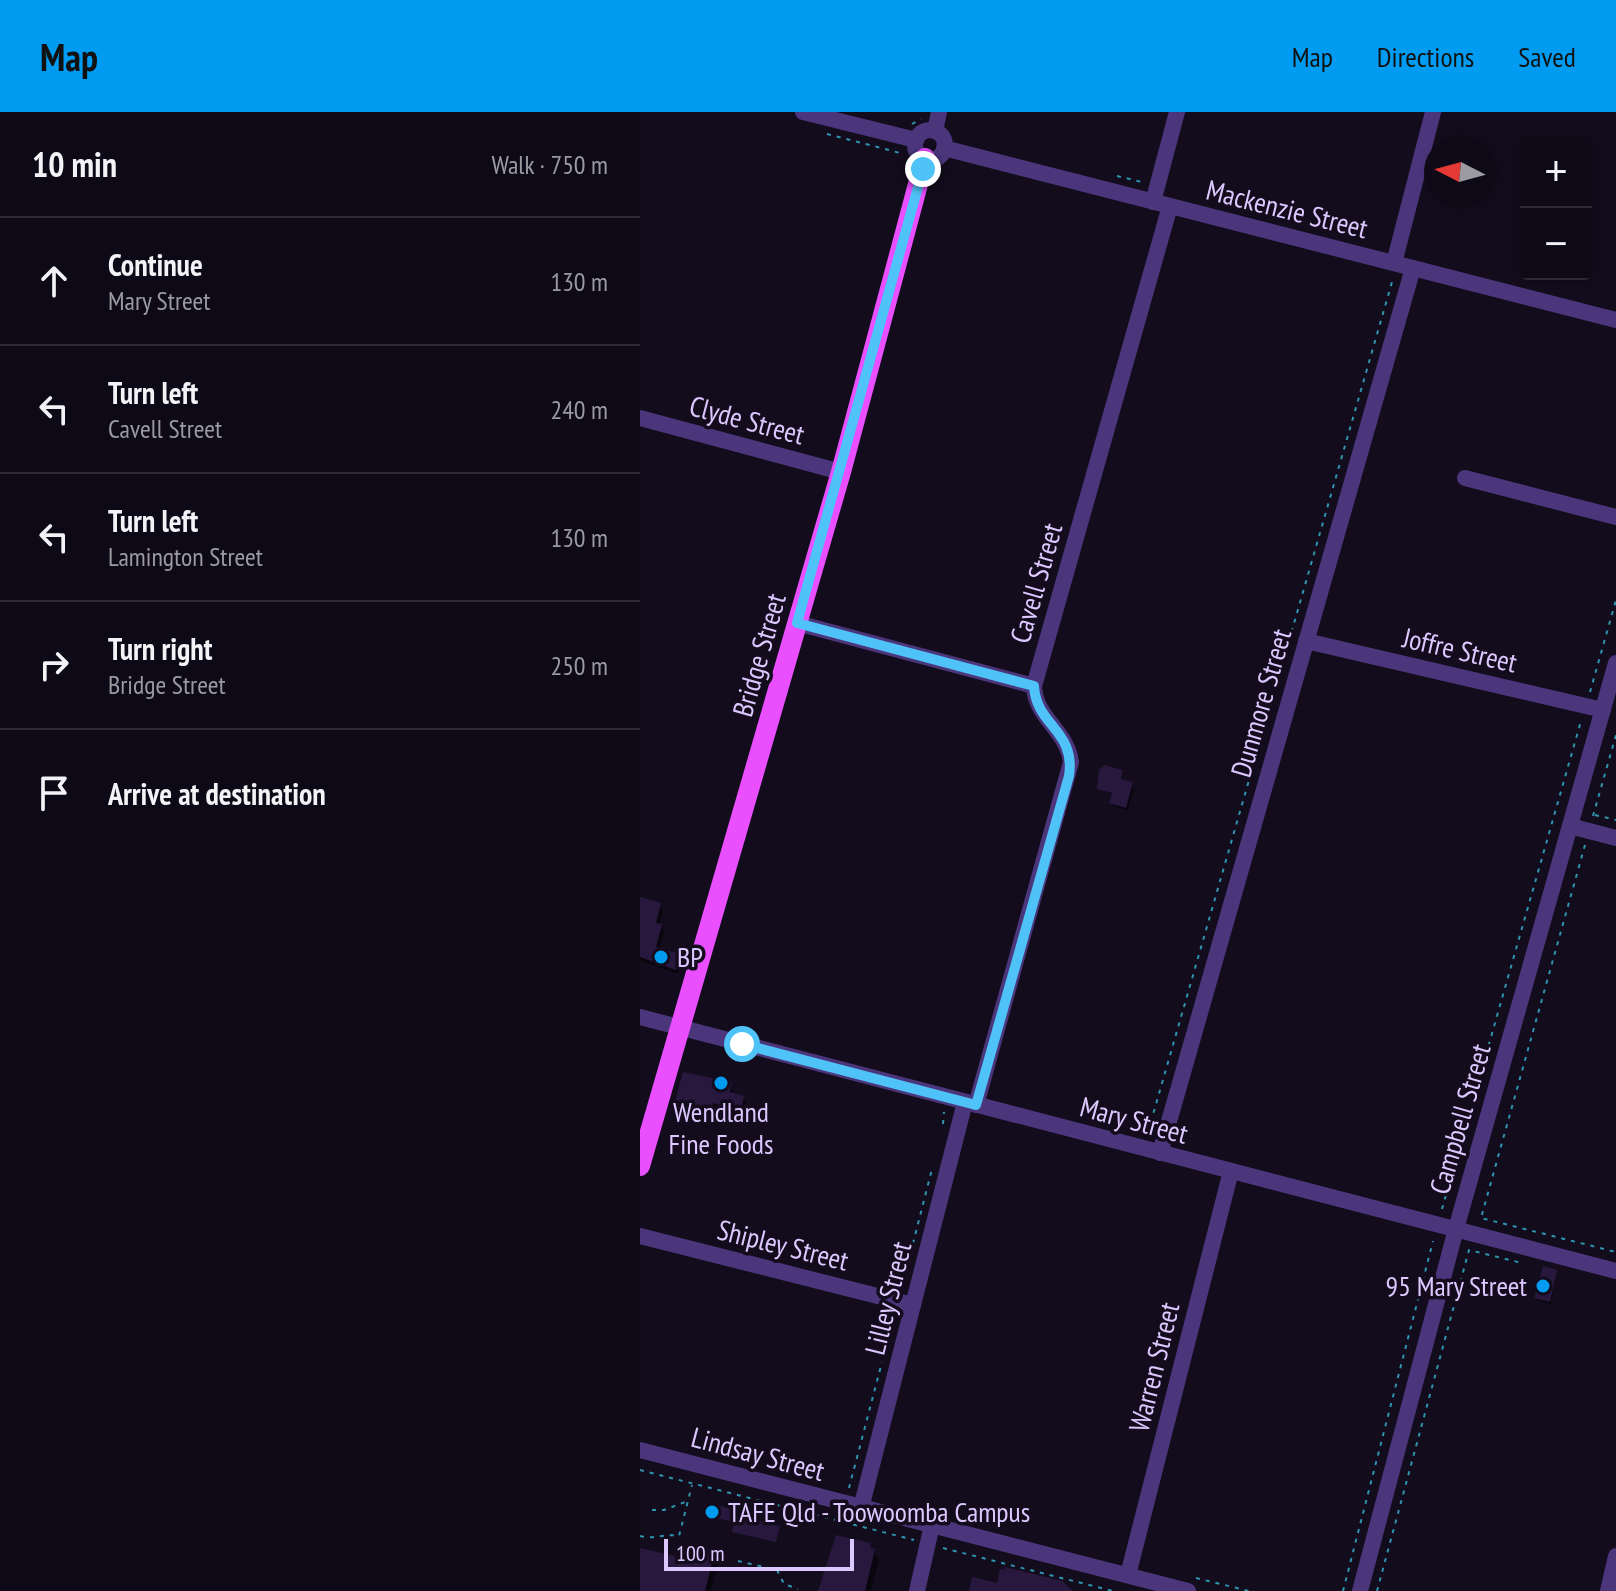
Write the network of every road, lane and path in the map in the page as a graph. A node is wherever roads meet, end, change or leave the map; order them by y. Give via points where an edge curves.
1 (803, 112) edge
2 (939, 112) edge
3 (1177, 112) edge
4 (1433, 112) edge
5 (921, 119) dead end
6 (935, 131) junction
7 (827, 134) dead end
8 (918, 141) junction
9 (944, 148) junction
10 (904, 154) dead end
11 (1162, 204) junction
12 (1394, 263) junction
13 (1413, 268) junction
14 (1392, 282) dead end
15 (1616, 320) edge
16 (640, 418) edge
17 (841, 472) junction
18 (1465, 478) dead end
19 (1616, 517) edge
20 (1616, 600) edge
21 (797, 623) junction
22 (1306, 641) junction
23 (1616, 663) edge
24 (1034, 686) junction
25 (1586, 706) junction
26 (1603, 710) junction
27 (1616, 735) edge
28 (1616, 820) edge
29 (1592, 823) junction
30 (1570, 826) junction
31 (1616, 838) edge
32 (640, 1017) edge
33 (682, 1028) junction
34 (970, 1104) junction
35 (1148, 1132) dead end
36 (1160, 1153) junction
37 (640, 1166) edge
38 (1231, 1171) junction
39 (1442, 1209) dead end
40 (1456, 1229) junction
41 (640, 1236) edge
42 (1433, 1241) dead end
43 (1469, 1250) dead end
44 (1616, 1252) edge
45 (1616, 1271) edge
46 (913, 1305) junction
47 (640, 1450) edge
48 (640, 1470) edge
49 (692, 1483) junction
50 (688, 1501) junction
51 (861, 1508) junction
52 (652, 1510) dead end
53 (932, 1525) junction
54 (640, 1536) edge
55 (927, 1543) junction
56 (1616, 1556) edge
57 (738, 1561) dead end
58 (1128, 1575) junction
59 (798, 1589) dead end
60 (917, 1591) edge
61 (1112, 1591) edge
62 (1188, 1591) edge
63 (1343, 1591) edge
64 (1360, 1591) edge
65 (1377, 1591) edge
66 (1608, 1591) edge

1 - 8 street
2 - 6 street
3 - 11 street, Cavell Street
4 - 12 street
5 - 8 path
6 - 8 street via 924,131
6 - 9 street via 943,137
7 - 10 path
8 - 9 street via 939,157
8 - 17 main road, Bridge Street
9 - 11 street, Mackenzie Street
11 - 12 street, Mackenzie Street
11 - 24 street, Cavell Street
12 - 13 street, Mackenzie Street
13 - 15 street, Mackenzie Street
13 - 22 street, Dunmore Street
14 - 35 path
16 - 17 street, Clyde Street
17 - 21 main road, Bridge Street
18 - 19 street
20 - 25 path
21 - 24 street
21 - 33 main road, Bridge Street
22 - 25 street, Joffre Street
22 - 36 street, Dunmore Street
23 - 26 street, Campbell Street
24 - 34 street, Cavell Street via 1039,709 1064,739 1071,762
25 - 26 street, Joffre Street
25 - 39 path
26 - 30 street, Campbell Street
27 - 29 path
28 - 29 path
29 - 30 street
29 - 31 street
29 - 44 path via 1481,1218
30 - 40 street, Campbell Street
32 - 33 street, Mary Street
33 - 34 street, Mary Street
33 - 37 main road, Bridge Street
34 - 36 street, Mary Street
34 - 46 street, Lilley Street
36 - 38 street, Mary Street
38 - 40 street, Mary Street
38 - 58 street, Warren Street
40 - 45 street, Mary Street
40 - 64 street, Campbell Street
41 - 46 street, Shipley Street
42 - 63 path
43 - 65 path
46 - 51 street, Lilley Street
47 - 51 street, Lindsay Street
48 - 49 path
49 - 50 path
49 - 55 path
50 - 52 path
50 - 54 path via 679,1536
51 - 53 street, Lindsay Street
53 - 55 street
53 - 58 street, Lindsay Street
55 - 60 street
55 - 61 path
56 - 66 street
57 - 59 path via 777,1570 784,1584
58 - 62 street, Lindsay Street

